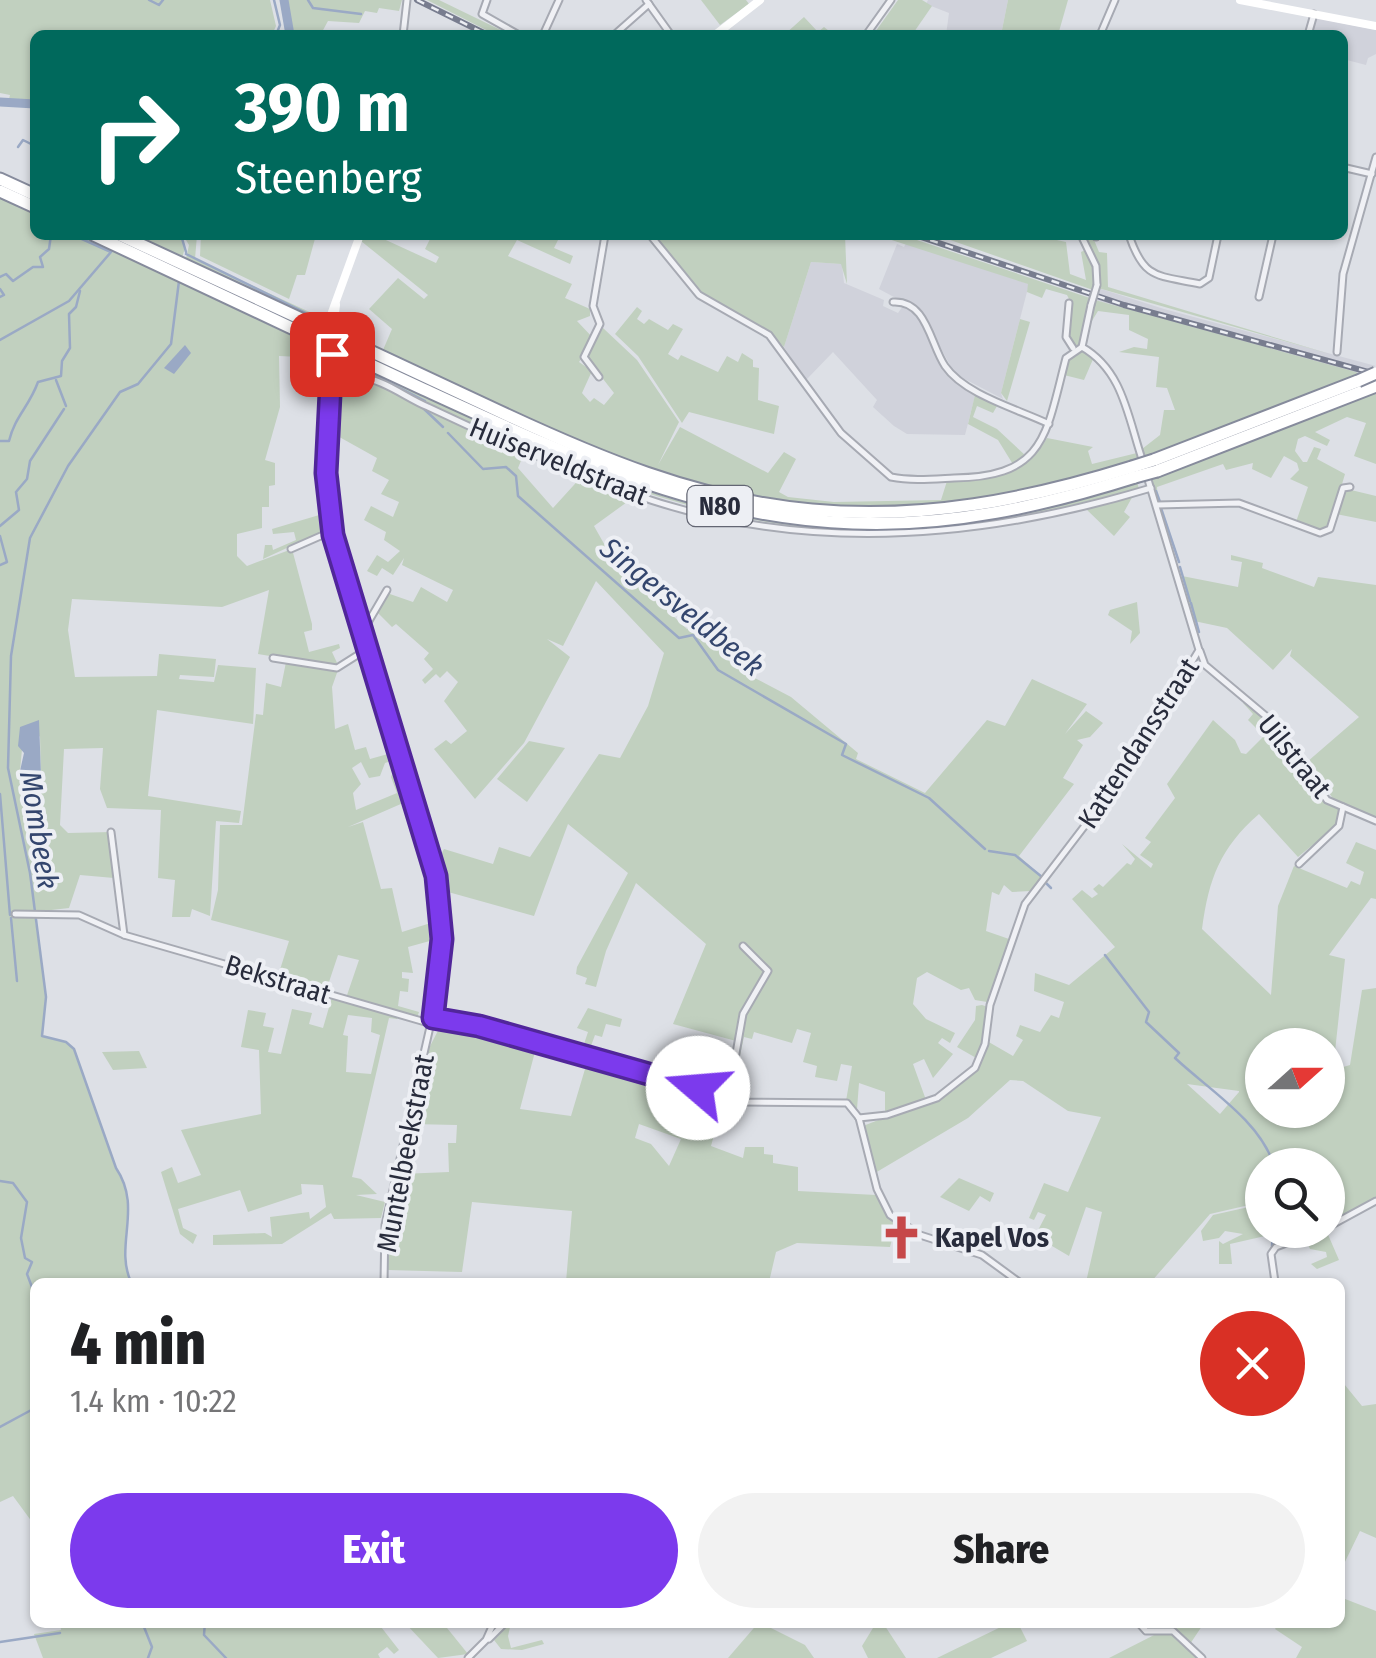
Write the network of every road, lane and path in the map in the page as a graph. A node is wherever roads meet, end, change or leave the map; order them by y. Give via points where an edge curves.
1 (406, 0) edge
2 (487, 0) edge
3 (559, 0) edge
4 (760, 0) edge
5 (891, 0) edge
6 (1115, 0) edge
7 (1240, 0) edge
8 (647, 2) edge
9 (1314, 14) junction
10 (1376, 26) edge
11 (403, 30) edge
12 (510, 30) edge
13 (544, 30) edge
14 (619, 30) edge
15 (667, 30) edge
16 (721, 30) edge
17 (870, 30) edge
18 (1102, 30) edge
19 (1309, 30) edge
20 (1376, 157) edge
21 (1348, 168) edge
22 (1372, 174) junction
23 (0, 180) edge
24 (0, 190) edge
25 (30, 194) edge
26 (30, 205) edge
27 (105, 240) edge
28 (131, 240) edge
29 (358, 240) edge
30 (605, 240) edge
31 (654, 240) edge
32 (1083, 240) edge
33 (1131, 240) edge
34 (1217, 240) edge
35 (1272, 240) edge
36 (1258, 297) dead end
37 (893, 302) dead end
38 (1069, 303) dead end
39 (332, 308) junction
40 (304, 322) junction
41 (328, 338) junction
42 (1082, 347) junction
43 (1074, 348) junction
44 (1338, 352) dead end
45 (350, 355) junction
46 (331, 366) junction
47 (599, 377) dead end
48 (1375, 382) edge
49 (329, 383) junction
50 (1049, 424) junction
51 (1156, 466) junction
52 (1133, 472) junction
53 (1350, 487) dead end
54 (1151, 488) junction
55 (1157, 505) junction
56 (332, 531) junction
57 (291, 549) dead end
58 (387, 590) dead end
59 (362, 632) junction
60 (367, 649) junction
61 (1199, 650) junction
62 (273, 658) dead end
63 (1193, 662) junction
64 (1203, 662) junction
65 (1343, 808) junction
66 (1376, 821) edge
67 (111, 832) dead end
68 (1299, 864) dead end
69 (15, 914) dead end
70 (124, 935) junction
71 (743, 946) dead end
72 (432, 1021) junction
73 (728, 1098) junction
74 (859, 1118) junction
75 (1376, 1201) edge
76 (1345, 1218) edge
77 (1275, 1248) edge
78 (384, 1278) edge
79 (1014, 1278) edge
80 (1274, 1278) edge
81 (491, 1628) edge
82 (499, 1628) edge
83 (1143, 1628) edge
84 (486, 1640) junction
85 (468, 1658) edge
86 (1202, 1658) edge

1 - 11 street
2 - 12 street via 482,14
3 - 13 street
4 - 16 street
5 - 17 street
6 - 18 street
7 - 9 street
8 - 14 street
8 - 15 street
9 - 10 street
9 - 19 street
20 - 22 street
21 - 22 street
22 - 44 street via 1343,274
23 - 25 highway
24 - 26 highway
27 - 41 highway, N80
28 - 40 highway, N80
29 - 39 street
30 - 47 street via 593,306 600,324 584,358
31 - 50 street via 699,295 769,335 841,433 890,477 1011,472 1033,454
32 - 42 street, bridge via 1097,284
33 - 34 street via 1147,271 1200,284 1208,278
35 - 36 street
37 - 50 street via 922,316 957,379
38 - 43 street via 1066,337
39 - 40 street
39 - 41 street
40 - 41 highway, N80
41 - 45 highway, N80
41 - 46 street
41 - 49 street
41 - 52 highway, N80 via 614,463 765,505 852,513 958,509
42 - 43 street
42 - 54 street, Kattendansstraat via 1115,376
43 - 50 street
45 - 46 street
45 - 52 highway, N80 via 612,473 764,515 854,524 963,519 1072,497
46 - 49 street
48 - 51 highway, N80
48 - 51 highway, N80, bridge via 1358,381
49 - 54 street, Huiserveldstraat via 370,378 630,493 804,532 974,530
49 - 56 street, Muntelbeekstraat via 326,492
51 - 52 highway, N80, bridge
53 - 55 street via 1342,488 1330,529 1320,533 1239,503
54 - 55 street, Kattendansstraat
55 - 61 street, Kattendansstraat
56 - 57 street
56 - 59 street, Muntelbeekstraat
58 - 59 street
59 - 60 street, Muntelbeekstraat
60 - 62 street via 336,668
60 - 72 street, Muntelbeekstraat via 436,876 442,939
61 - 63 street, Kattendansstraat
61 - 64 street
63 - 64 street
63 - 74 street, Kattendansstraat via 1122,777 1025,904 975,1068 937,1098
64 - 65 street, Uilstraat via 1267,717 1322,794
65 - 66 street, Uilstraat
65 - 68 street, Uilstraat via 1339,826
67 - 70 street
69 - 70 street, Bekstraat via 79,915
70 - 72 street, Bekstraat
71 - 73 street via 768,971 743,1014
72 - 73 street, Bekstraat via 630,1066
72 - 78 street, Muntelbeekstraat via 385,1226
73 - 74 street, Bekstraat via 782,1105 840,1102
74 - 79 street via 890,1215 920,1235 982,1255
75 - 76 street
77 - 80 street
81 - 84 street
82 - 84 street
83 - 86 street via 1173,1631
84 - 85 street

